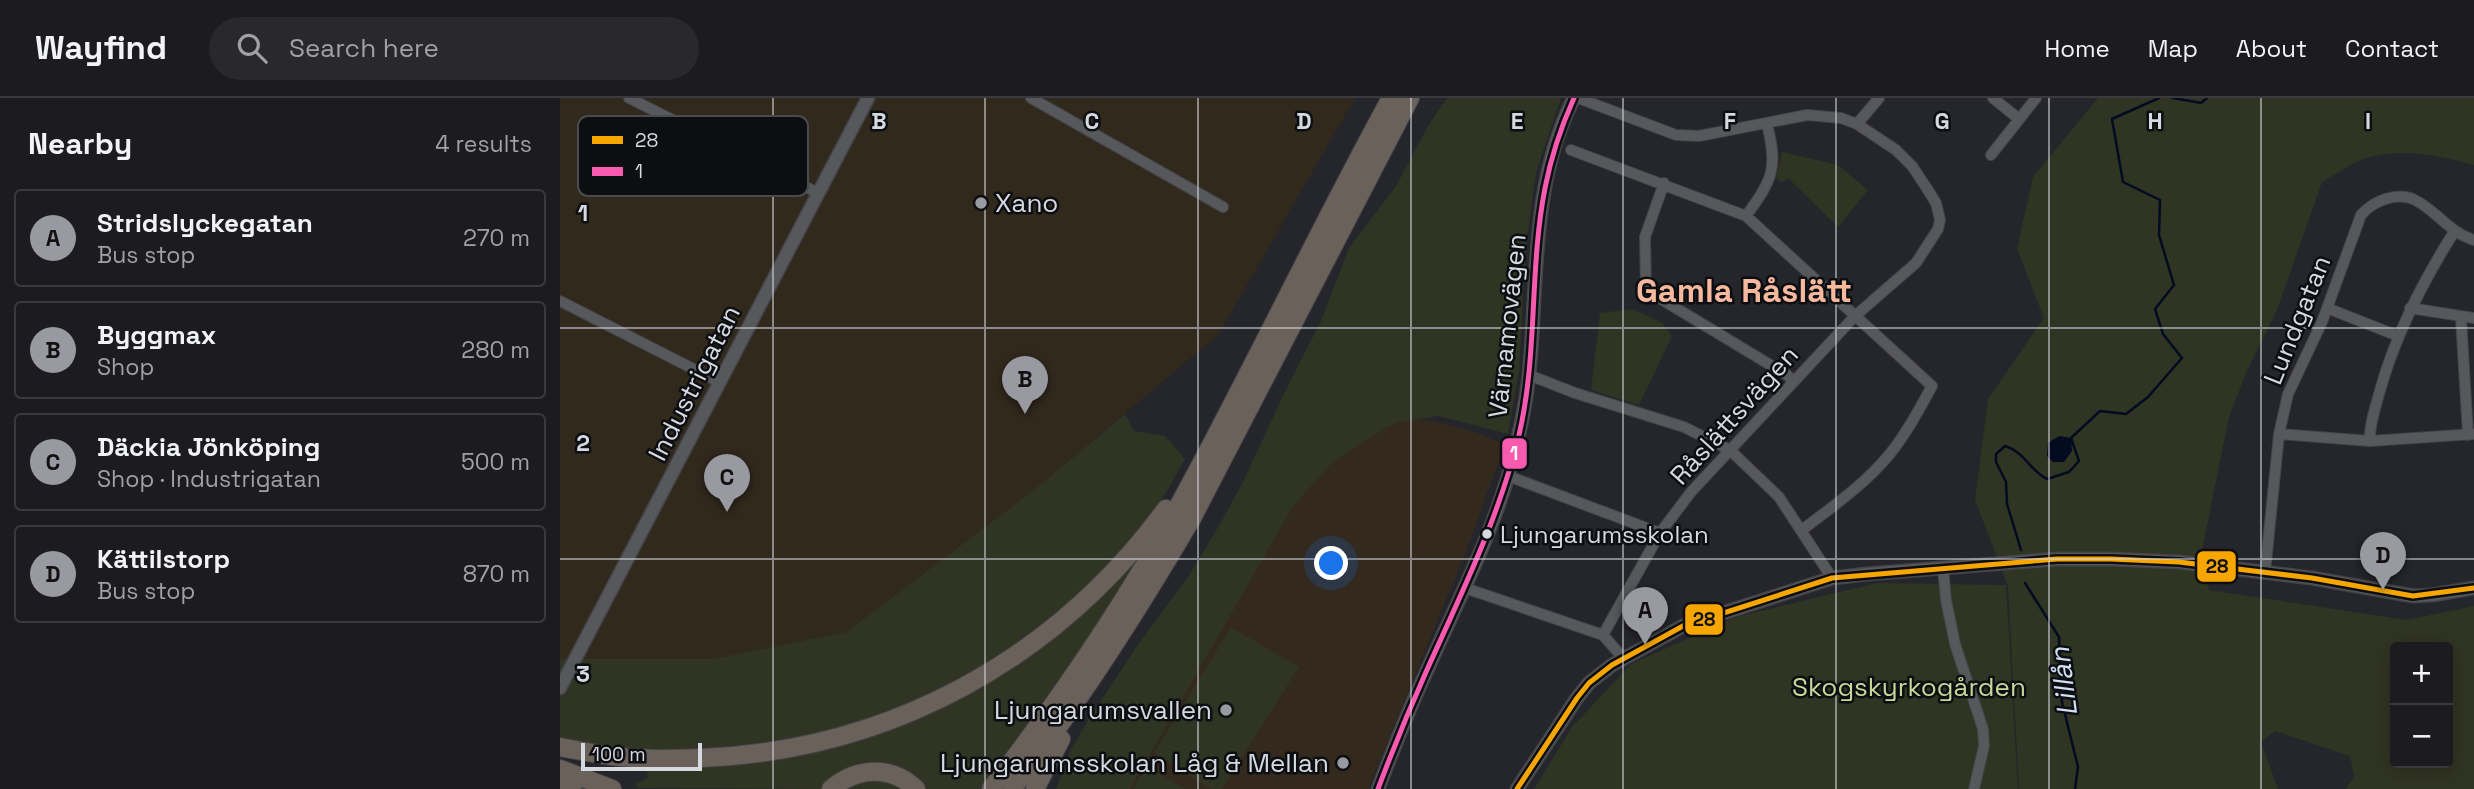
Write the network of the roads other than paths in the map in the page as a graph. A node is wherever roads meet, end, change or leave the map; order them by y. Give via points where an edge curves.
1 (629, 98) edge
2 (867, 98) edge
3 (1031, 98) edge
4 (1391, 98) edge
5 (1410, 98) edge
6 (1424, 98) edge
7 (1576, 98) edge
8 (1879, 98) edge
9 (1993, 98) edge
10 (2036, 98) edge
11 (665, 116) edge
12 (2019, 119) junction
13 (1767, 124) junction
14 (1857, 124) junction
15 (1571, 150) dead end
16 (1992, 155) dead end
17 (1370, 173) junction
18 (1664, 183) junction
19 (808, 187) edge
20 (818, 192) junction
21 (1223, 207) dead end
22 (1746, 216) junction
23 (2454, 232) junction
24 (2474, 240) edge
25 (560, 301) edge
26 (2327, 308) junction
27 (2410, 309) junction
28 (1855, 316) junction
29 (2461, 318) junction
30 (2474, 318) edge
31 (2398, 336) junction
32 (1529, 375) junction
33 (1793, 381) junction
34 (719, 382) junction
35 (2278, 434) junction
36 (2471, 435) edge
37 (2370, 441) junction
38 (1730, 450) junction
39 (1206, 456) junction
40 (1507, 476) junction
41 (1802, 530) junction
42 (1660, 533) junction
43 (1944, 568) junction
44 (2265, 573) junction
45 (1832, 578) junction
46 (1465, 588) junction
47 (2474, 588) edge
48 (1603, 635) junction
49 (1117, 641) junction
50 (1623, 658) junction
51 (560, 688) edge
52 (560, 747) edge
53 (560, 769) edge
54 (560, 784) edge
55 (572, 789) edge
56 (612, 789) edge
57 (831, 789) edge
58 (916, 789) edge
59 (991, 789) edge
60 (1012, 789) edge
61 (1035, 789) edge
62 (1378, 789) edge
63 (1517, 789) edge
64 (1974, 789) edge

1 - 11 street
2 - 20 street, Industrigatan
3 - 21 street
4 - 39 highway
5 - 17 highway
6 - 17 highway
7 - 13 street via 1685,137
7 - 32 street, Värnamovägen via 1548,172 1533,293
8 - 14 street
9 - 12 street
10 - 12 street
12 - 16 street
13 - 14 street via 1807,115
13 - 22 street via 1774,150 1772,173
14 - 28 street, Råslättsvägen via 1912,166 1936,203 1940,220 1916,263
15 - 18 street
17 - 49 highway via 1198,508
18 - 22 street
18 - 33 street via 1645,237 1646,290
19 - 20 street
20 - 34 street, Industrigatan
22 - 28 street
23 - 24 street, Lundgatan
23 - 26 street, Lundgatan via 2414,199 2392,197 2367,207 2356,224
23 - 27 street
25 - 34 street
26 - 31 street
26 - 35 street, Lundgatan via 2288,394
27 - 29 street
27 - 31 street
28 - 33 street, Råslättsvägen
28 - 41 street via 1932,386 1888,456 1860,485
29 - 30 street
29 - 36 street
31 - 37 street via 2377,400
32 - 38 street via 1684,427
32 - 40 street, Värnamovägen
33 - 38 street, Råslättsvägen
34 - 51 street, Industrigatan
35 - 37 street
35 - 44 street, Lundgatan
36 - 37 street
38 - 41 street via 1779,497
38 - 42 street, Råslättsvägen
39 - 52 highway via 1121,566 1075,610 985,676 937,701 881,725 808,746 738,757 666,760
39 - 59 highway via 1116,612
40 - 42 street
40 - 46 street, Värnamovägen
41 - 45 street
42 - 48 street, Råslättsvägen
43 - 44 street via 2111,559
43 - 45 street
43 - 64 street via 1955,644 1983,729 1984,746
44 - 47 street via 2413,596
45 - 50 street via 1684,626
46 - 48 street
46 - 62 street, Värnamovägen
48 - 50 street
49 - 60 highway
49 - 61 highway
50 - 63 street via 1577,698
53 - 56 highway
54 - 55 highway
57 - 58 highway via 868,771 884,771

